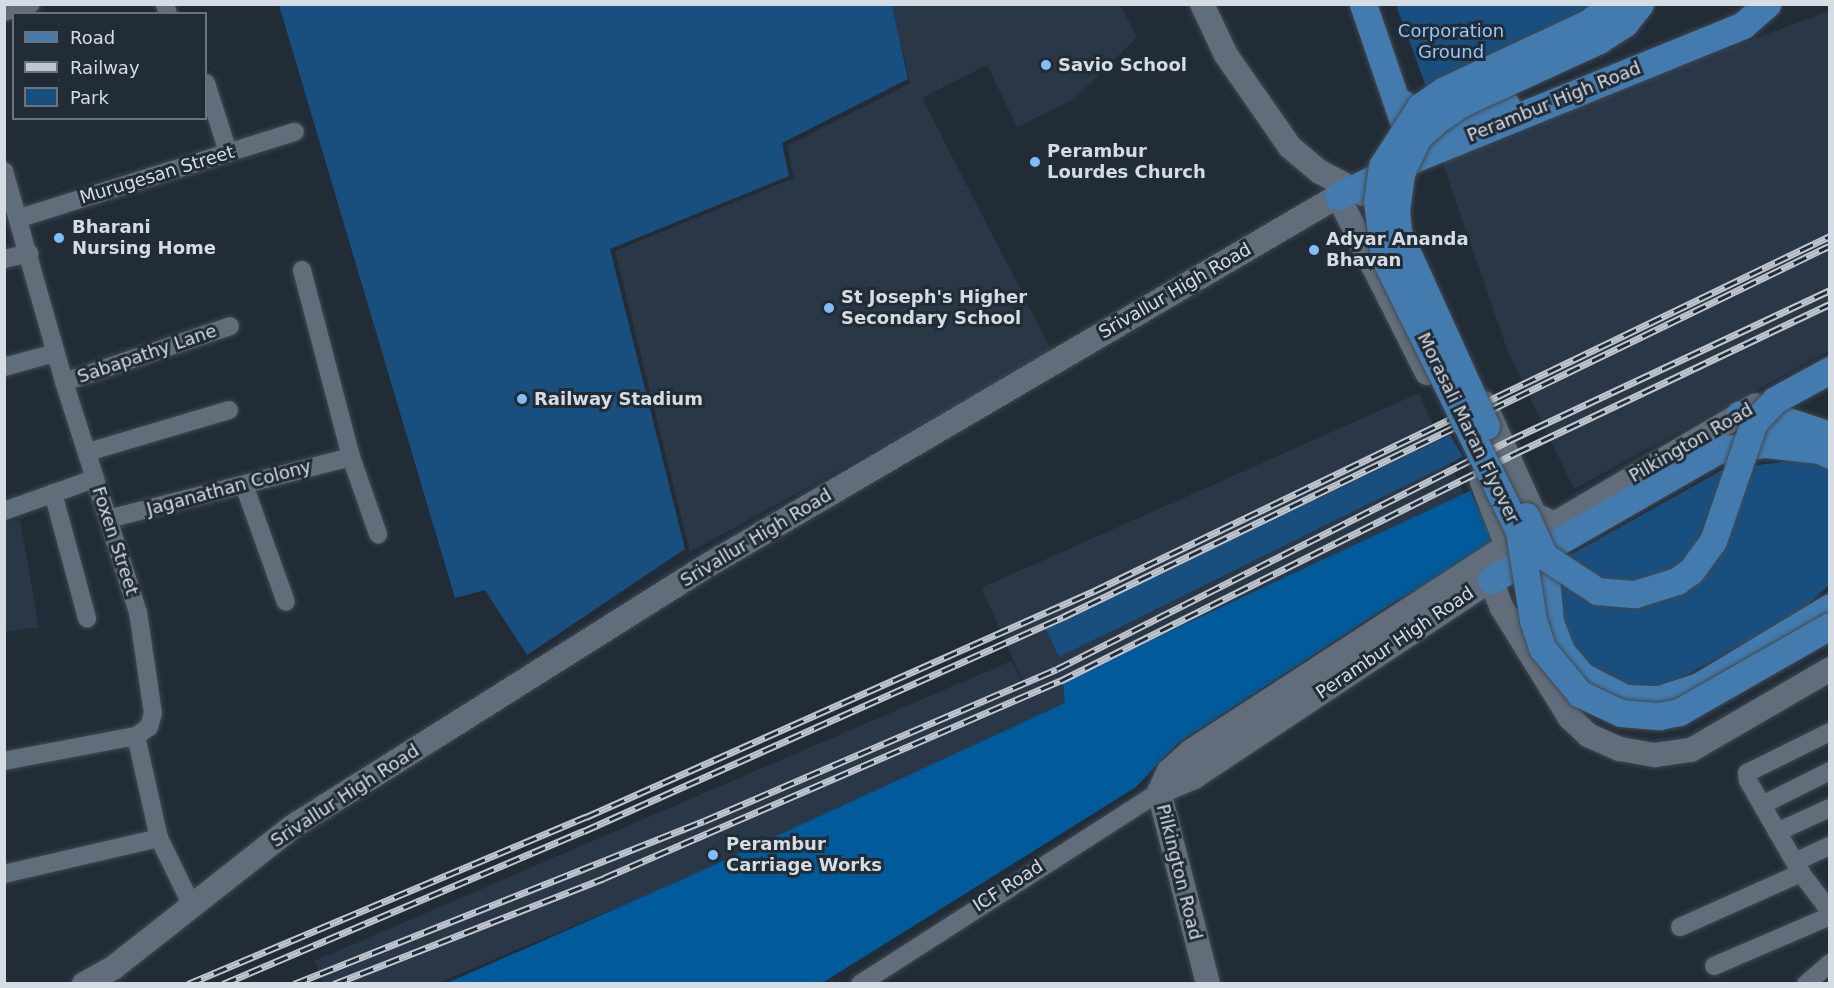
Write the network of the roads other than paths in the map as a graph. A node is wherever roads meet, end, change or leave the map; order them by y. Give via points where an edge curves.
1 (31, 4) edge
2 (1202, 4) edge
3 (1363, 4) edge
4 (1611, 4) edge
5 (1640, 4) edge
6 (1739, 4) edge
7 (1767, 4) edge
8 (4, 12) edge
9 (207, 86) edge
10 (1396, 100) junction
11 (295, 132) dead end
12 (228, 152) junction
13 (1408, 154) junction
14 (4, 171) edge
15 (1345, 193) junction
16 (1407, 210) junction
17 (20, 218) junction
18 (29, 253) junction
19 (4, 259) edge
20 (302, 270) dead end
21 (230, 326) dead end
22 (55, 353) junction
23 (1830, 365) edge
24 (4, 367) edge
25 (1830, 370) edge
26 (64, 382) junction
27 (229, 410) dead end
28 (1740, 414) junction
29 (1830, 435) edge
30 (88, 452) junction
31 (1830, 455) edge
32 (351, 457) junction
33 (94, 479) junction
34 (244, 485) junction
35 (53, 493) junction
36 (4, 511) edge
37 (108, 519) junction
38 (378, 534) dead end
39 (1507, 546) junction
40 (1544, 556) junction
41 (1491, 580) junction
42 (286, 602) dead end
43 (1830, 607) edge
44 (87, 618) dead end
45 (1830, 626) edge
46 (1830, 669) edge
47 (1830, 732) edge
48 (136, 736) junction
49 (4, 761) edge
50 (1830, 771) edge
51 (1159, 792) junction
52 (1762, 805) junction
53 (1830, 808) edge
54 (1777, 832) junction
55 (159, 838) junction
56 (1830, 846) edge
57 (1798, 868) junction
58 (4, 874) edge
59 (192, 906) junction
60 (1830, 911) edge
61 (1830, 916) edge
62 (1680, 927) dead end
63 (1830, 963) edge
64 (1713, 966) dead end
65 (1810, 983) edge
66 (84, 984) edge
67 (860, 984) edge
68 (1208, 984) edge

1 - 8 street
2 - 15 street via 1231,63 1290,147
3 - 10 main road
4 - 45 main road, Morasali Maran Flyover, bridge via 1588,23 1444,90 1420,107 1382,166 1377,201 1384,257 1519,531 1533,620 1542,648 1580,694 1621,713 1659,716 1679,712
5 - 40 main road, Morasali Maran Flyover, bridge via 1624,23 1599,40 1462,103 1438,119 1418,137 1401,173 1398,190 1398,232
6 - 10 main road via 1483,114 1445,118 1422,114
7 - 13 main road, Perambur High Road via 1743,25
9 - 12 street
10 - 13 main road
11 - 12 street, Murugesan Street
12 - 17 street, Murugesan Street
13 - 15 main road, Perambur High Road
13 - 16 street
14 - 17 street, Foxen Street
15 - 16 street
15 - 39 street via 1477,470
15 - 59 street, Srivallur High Road via 700,570 292,828
16 - 28 street, Pilkington Road via 1412,237 1534,514 1554,524
17 - 18 street, Foxen Street
18 - 19 street
18 - 22 street, Foxen Street
20 - 32 street
21 - 26 street, Sabapathy Lane
22 - 24 street
22 - 26 street, Foxen Street
23 - 28 street, Pilkington Road
25 - 40 main road, bridge via 1774,400 1754,422 1713,541 1691,571 1677,581 1635,594 1597,591
26 - 30 street, Foxen Street
27 - 30 street
28 - 29 main road via 1785,420
30 - 33 street, Foxen Street
31 - 41 main road via 1819,450 1765,444 1718,450
32 - 34 street, Jaganathan Colony
32 - 38 street
33 - 35 street
33 - 37 street, Foxen Street
34 - 37 street, Jaganathan Colony
34 - 42 street
35 - 36 street
35 - 44 street
37 - 48 street, Foxen Street via 138,612 153,713 149,727
39 - 41 street
39 - 51 street, Pilkington Road via 1191,752 1169,771
40 - 43 main road via 1550,622 1561,651 1582,676 1625,698 1659,699 1697,687
41 - 46 street, Perambur High Road via 1502,608 1570,718 1588,735 1620,749 1655,755 1691,750
41 - 51 street, Perambur High Road via 1194,777
47 - 52 street via 1747,773
48 - 49 street
48 - 55 street
50 - 52 street
51 - 67 street, ICF Road
51 - 68 street, Pilkington Road
52 - 54 street
53 - 54 street
54 - 57 street
55 - 58 street
55 - 59 street
56 - 57 street
57 - 60 street
57 - 62 street
59 - 66 street, Srivallur High Road via 113,968
61 - 64 street
63 - 65 street

